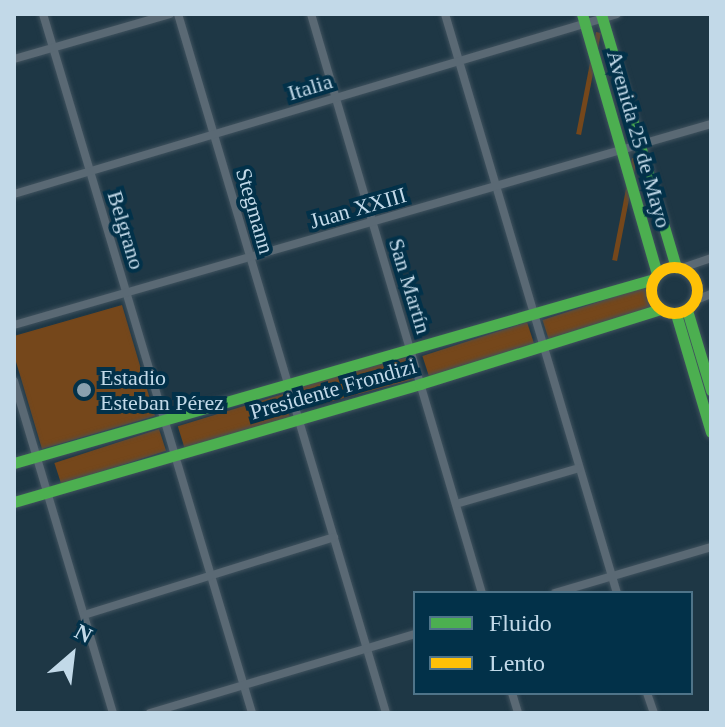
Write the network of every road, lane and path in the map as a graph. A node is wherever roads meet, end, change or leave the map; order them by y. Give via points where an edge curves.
1 (43, 14) edge
2 (170, 14) edge
3 (178, 14) edge
4 (311, 14) edge
5 (445, 14) edge
6 (617, 14) edge
7 (602, 16) edge
8 (584, 19) edge
9 (53, 48) junction
10 (14, 59) edge
11 (458, 62) junction
12 (336, 98) junction
13 (711, 124) edge
14 (214, 134) junction
15 (640, 146) junction
16 (622, 151) junction
17 (90, 172) junction
18 (495, 188) junction
19 (14, 194) edge
20 (373, 223) junction
21 (250, 258) junction
22 (711, 258) edge
23 (679, 268) junction
24 (656, 276) junction
25 (711, 277) edge
26 (696, 282) junction
27 (126, 294) junction
28 (711, 294) edge
29 (696, 300) junction
30 (661, 309) junction
31 (682, 312) junction
32 (533, 315) junction
33 (14, 325) edge
34 (543, 346) junction
35 (410, 350) junction
36 (14, 381) edge
37 (420, 384) junction
38 (288, 385) junction
39 (711, 390) edge
40 (298, 419) junction
41 (164, 421) junction
42 (710, 429) edge
43 (174, 455) junction
44 (36, 456) junction
45 (14, 463) edge
46 (579, 468) junction
47 (46, 492) junction
48 (14, 502) edge
49 (456, 504) junction
50 (334, 537) junction
51 (711, 547) edge
52 (210, 575) junction
53 (612, 576) junction
54 (481, 591) edge
55 (562, 591) edge
56 (616, 591) edge
57 (84, 615) junction
58 (413, 635) edge
59 (367, 649) junction
60 (243, 685) junction
61 (113, 713) edge
62 (150, 713) edge
63 (252, 713) edge
64 (386, 713) edge

1 - 9 street, Belgrano
2 - 9 street
3 - 14 street, Stegmann
4 - 12 street, San Martín
5 - 11 street
6 - 7 street, Italia
7 - 8 street, Italia
7 - 15 main road, Avenida 25 de Mayo
8 - 11 street, Italia
8 - 16 main road, Avenida 25 de Mayo
9 - 10 street
9 - 17 street, Belgrano
11 - 12 street, Italia
11 - 18 street
12 - 14 street, Italia
12 - 20 street, San Martín
13 - 15 street, Juan XXIII
14 - 17 street, Italia
14 - 21 street, Stegmann
15 - 16 street, Juan XXIII
15 - 23 main road, Avenida 25 de Mayo
16 - 18 street, Juan XXIII
16 - 24 main road, Avenida 25 de Mayo
17 - 19 street, Italia
17 - 27 street, Belgrano
18 - 20 street, Juan XXIII
18 - 32 street
20 - 21 street, Juan XXIII
20 - 35 street, San Martín
21 - 27 street, Juan XXIII
21 - 38 street, Stegmann
22 - 23 street
23 - 24 main road
23 - 26 main road
24 - 30 main road via 651,292
24 - 32 main road, Presidente Frondizi
25 - 26 main road
26 - 29 main road
27 - 33 street, Juan XXIII
27 - 41 street, Belgrano
28 - 29 street
29 - 31 main road
30 - 31 main road
30 - 34 main road, Presidente Frondizi
31 - 39 main road
31 - 42 main road
32 - 34 street
32 - 35 main road, Presidente Frondizi
34 - 37 main road, Presidente Frondizi
34 - 46 street
35 - 37 street, San Martín
35 - 38 main road, Presidente Frondizi
36 - 44 street
37 - 40 main road, Presidente Frondizi
37 - 49 street, San Martín
38 - 40 street, Stegmann
38 - 41 main road, Presidente Frondizi
40 - 43 main road, Presidente Frondizi
40 - 50 street, Stegmann
41 - 43 street, Belgrano
41 - 44 main road, Presidente Frondizi
43 - 47 main road, Presidente Frondizi
43 - 52 street, Belgrano
44 - 45 main road, Presidente Frondizi
44 - 47 street
46 - 49 street
46 - 53 street
47 - 48 main road, Presidente Frondizi
47 - 57 street
49 - 54 street, San Martín
50 - 52 street
50 - 59 street, Stegmann
51 - 53 street
52 - 57 street
52 - 60 street, Belgrano
53 - 55 street
53 - 56 street
57 - 61 street
58 - 59 street
59 - 60 street
59 - 64 street, Stegmann
60 - 62 street
60 - 63 street, Belgrano

